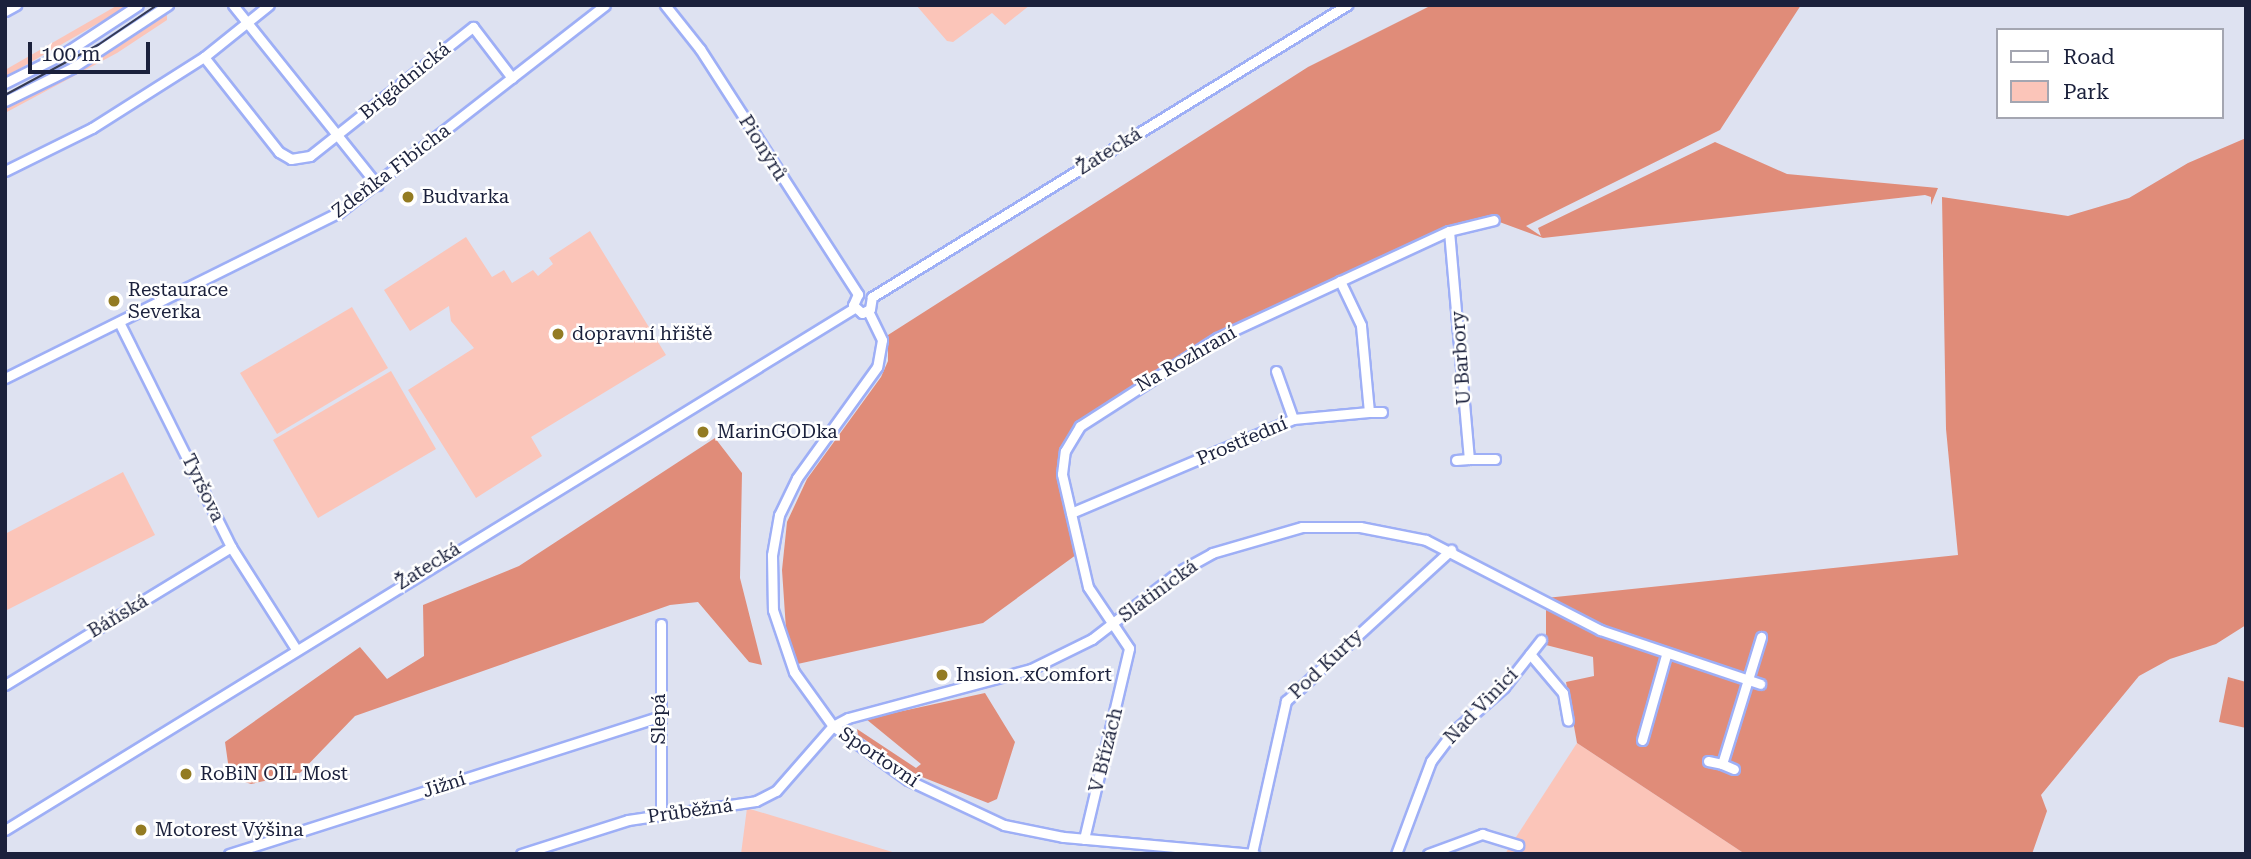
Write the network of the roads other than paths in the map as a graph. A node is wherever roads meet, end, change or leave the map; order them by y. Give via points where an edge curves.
1 (16, 5) edge
2 (138, 5) edge
3 (168, 5) edge
4 (233, 5) edge
5 (270, 5) edge
6 (606, 5) edge
7 (665, 5) edge
8 (1347, 5) edge
9 (5, 11) edge
10 (248, 24) junction
11 (204, 57) junction
12 (512, 78) junction
13 (5, 83) edge
14 (5, 101) edge
15 (337, 135) junction
16 (5, 171) edge
17 (377, 185) junction
18 (1494, 220) dead end
19 (1449, 231) junction
20 (1340, 281) junction
21 (858, 294) junction
22 (872, 298) junction
23 (854, 308) junction
24 (868, 312) junction
25 (119, 322) junction
26 (1276, 371) dead end
27 (5, 378) edge
28 (1369, 412) junction
29 (1382, 412) dead end
30 (1293, 419) junction
31 (1469, 459) junction
32 (1456, 460) dead end
33 (1495, 460) dead end
34 (1071, 513) junction
35 (231, 547) junction
36 (1451, 550) junction
37 (661, 624) dead end
38 (1114, 624) junction
39 (1761, 637) dead end
40 (1541, 640) dead end
41 (296, 649) junction
42 (1530, 654) junction
43 (1667, 655) junction
44 (1749, 680) junction
45 (1760, 684) dead end
46 (5, 685) edge
47 (659, 717) junction
48 (1568, 721) dead end
49 (833, 726) junction
50 (1642, 740) dead end
51 (1708, 761) dead end
52 (1722, 764) junction
53 (1734, 769) dead end
54 (661, 813) junction
55 (5, 830) edge
56 (1084, 839) junction
57 (1518, 845) dead end
58 (229, 854) edge
59 (521, 854) edge
60 (1253, 854) edge
61 (1396, 854) edge
62 (1428, 854) edge

1 - 9 street
2 - 13 street via 65,52
3 - 14 street via 72,68
4 - 10 street
5 - 10 street
6 - 12 street, Zdeňka Fibicha
7 - 21 street, Pionýrů via 699,49
8 - 22 street, Žatecká
10 - 11 street
10 - 15 street
11 - 15 street, Brigádnická via 279,152 291,159 310,156
11 - 16 street via 92,128
12 - 15 street, Brigádnická via 473,27
12 - 17 street, Zdeňka Fibicha
15 - 17 street
17 - 25 street, Zdeňka Fibicha via 338,213
18 - 19 street, Na Rozhraní
19 - 20 street, Na Rozhraní
19 - 31 street, U Barbory
20 - 28 street via 1361,325
20 - 34 street, Na Rozhraní via 1217,338 1088,418 1065,451 1062,474
21 - 22 street
21 - 23 street
22 - 24 street
23 - 24 street
23 - 41 street, Žatecká
24 - 49 street, Sportovní via 882,340 877,367 797,478 779,515 772,555 773,610 786,658
25 - 27 street, Zdeňka Fibicha
25 - 35 street, Tyršova
26 - 30 street
28 - 29 street, Prostřední
28 - 30 street, Prostřední
30 - 34 street, Prostřední
31 - 32 street
31 - 33 street
34 - 38 street, Na Rozhraní via 1088,587
35 - 41 street, Tyršova
35 - 46 street, Báňská
36 - 38 street, Slatinická via 1403,534 1360,527 1272,532 1191,565
36 - 43 street, Slatinická via 1600,630
36 - 60 street, Pod Kurty via 1286,701
37 - 47 street, Slepá
38 - 49 street, Slatinická via 1031,669 848,718
38 - 56 street, V Břízách via 1126,641 1128,657
39 - 44 street
40 - 42 street, Nad Vinicí
41 - 55 street, Žatecká
42 - 48 street via 1563,693
42 - 61 street, Nad Vinicí via 1431,761
43 - 44 street, Slatinická
43 - 50 street
44 - 45 street, Slatinická
44 - 52 street
47 - 54 street, Slepá
47 - 58 street, Jižní
49 - 54 street, Průběžná via 776,791 757,801
49 - 56 street, Sportovní via 908,780 959,806 1004,824
51 - 52 street
52 - 53 street
54 - 59 street, Průběžná
56 - 60 street, Sportovní
57 - 62 street via 1482,834

